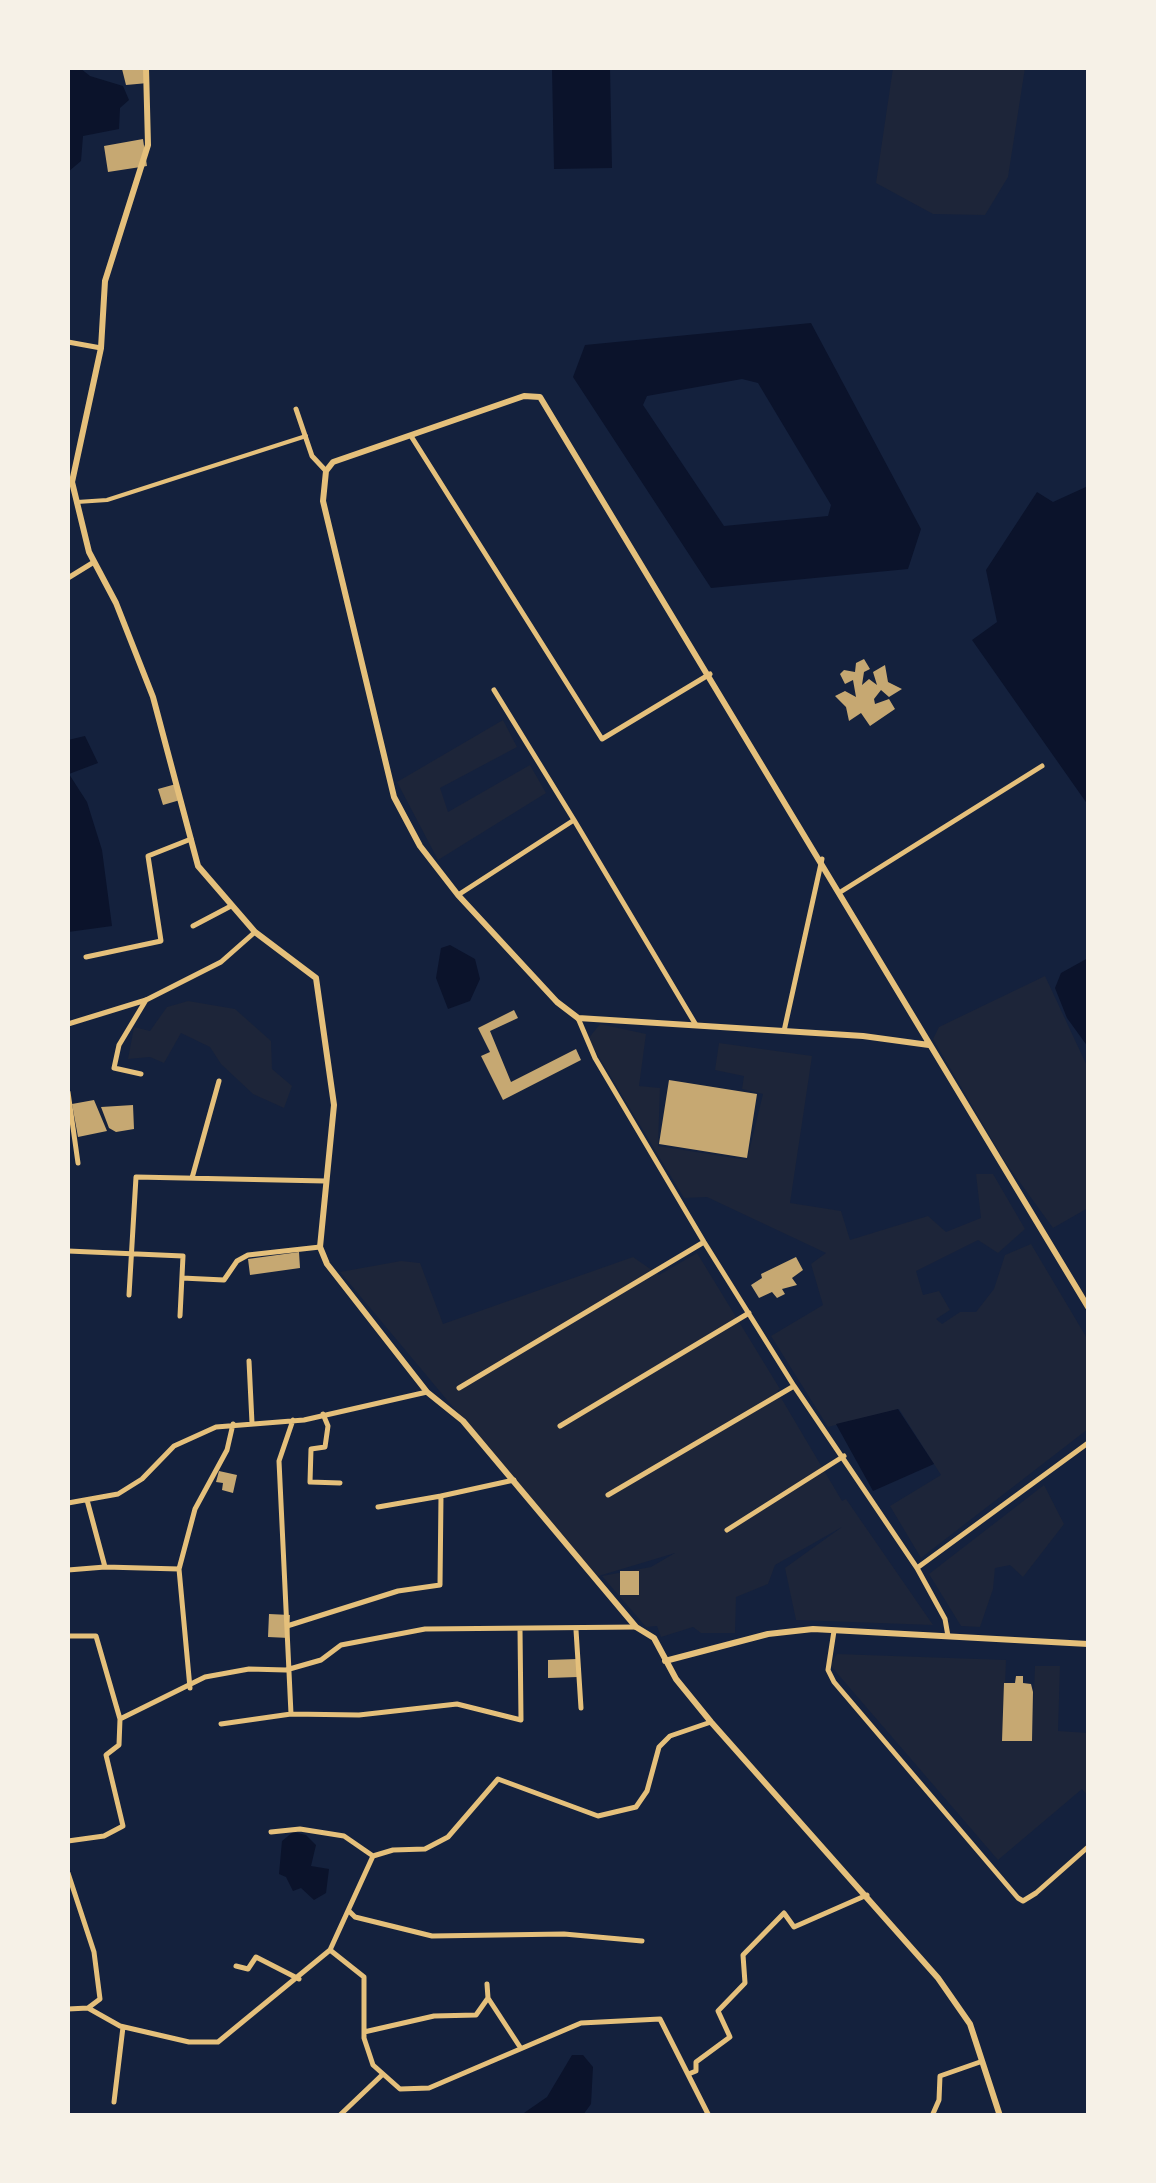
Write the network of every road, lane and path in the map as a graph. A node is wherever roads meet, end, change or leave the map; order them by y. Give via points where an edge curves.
1 (146, 68) edge
2 (68, 342) edge
3 (101, 348) junction
4 (296, 409) dead end
5 (410, 433) junction
6 (306, 436) junction
7 (71, 456) edge
8 (326, 471) junction
9 (77, 502) junction
10 (94, 562) junction
11 (68, 578) edge
12 (710, 674) junction
13 (494, 690) dead end
14 (1042, 766) dead end
15 (574, 820) junction
16 (190, 839) junction
17 (822, 859) junction
18 (842, 891) junction
19 (458, 895) junction
20 (231, 906) junction
21 (193, 926) dead end
22 (255, 932) junction
23 (86, 957) dead end
24 (146, 1000) junction
25 (578, 1018) junction
26 (68, 1024) edge
27 (697, 1026) junction
28 (784, 1031) junction
29 (929, 1045) junction
30 (140, 1074) dead end
31 (219, 1082) dead end
32 (68, 1092) edge
33 (78, 1163) dead end
34 (192, 1178) junction
35 (325, 1181) junction
36 (704, 1242) junction
37 (320, 1247) junction
38 (68, 1252) edge
39 (131, 1254) junction
40 (182, 1278) junction
41 (129, 1295) dead end
42 (1088, 1307) edge
43 (748, 1313) junction
44 (180, 1316) dead end
45 (248, 1361) dead end
46 (794, 1386) junction
47 (460, 1388) dead end
48 (427, 1392) junction
49 (324, 1414) junction
50 (293, 1420) junction
51 (252, 1423) junction
52 (234, 1424) junction
53 (560, 1426) dead end
54 (1088, 1443) edge
55 (844, 1456) junction
56 (514, 1480) junction
57 (340, 1483) dead end
58 (608, 1495) dead end
59 (441, 1496) junction
60 (87, 1500) junction
61 (68, 1503) edge
62 (378, 1507) dead end
63 (726, 1530) dead end
64 (105, 1567) junction
65 (917, 1568) junction
66 (178, 1569) junction
67 (68, 1570) edge
68 (287, 1626) junction
69 (636, 1626) junction
70 (520, 1628) junction
71 (576, 1630) junction
72 (834, 1630) junction
73 (68, 1636) edge
74 (948, 1638) junction
75 (1088, 1644) edge
76 (665, 1660) junction
77 (286, 1670) junction
78 (190, 1688) junction
79 (581, 1708) dead end
80 (291, 1714) junction
81 (120, 1719) junction
82 (711, 1722) junction
83 (221, 1724) dead end
84 (271, 1832) dead end
85 (68, 1841) edge
86 (1088, 1847) edge
87 (373, 1856) junction
88 (68, 1873) edge
89 (69, 1884) edge
90 (866, 1896) junction
91 (349, 1910) junction
92 (642, 1942) dead end
93 (330, 1950) junction
94 (236, 1966) dead end
95 (299, 1979) junction
96 (487, 1984) dead end
97 (488, 1998) junction
98 (88, 2008) junction
99 (68, 2009) edge
100 (123, 2027) junction
101 (364, 2032) junction
102 (520, 2047) junction
103 (980, 2062) junction
104 (690, 2074) junction
105 (382, 2075) junction
106 (114, 2102) dead end
107 (339, 2116) edge
108 (709, 2116) edge
109 (932, 2116) edge
110 (1000, 2116) edge

1 - 3 street via 148,145 106,280
2 - 3 street
3 - 7 street
4 - 6 street
5 - 8 street via 343,456
5 - 12 street via 524,396 540,397
5 - 12 street via 602,739
6 - 8 street
6 - 9 street via 124,495
7 - 9 street
8 - 19 street via 324,501 383,763 405,822
9 - 10 street
10 - 11 street
10 - 16 street via 139,661
12 - 17 street
13 - 15 street
14 - 18 street
15 - 19 street
15 - 27 street
16 - 20 street via 198,866
16 - 23 street via 148,856 161,941
17 - 18 street
17 - 28 street
18 - 29 street
19 - 25 street
20 - 21 street
20 - 22 street
22 - 24 street via 220,962
22 - 35 street via 306,968 318,986 334,1106
24 - 26 street
24 - 30 street via 119,1045 114,1068
25 - 27 street
25 - 36 street via 594,1058
27 - 28 street
28 - 29 street
29 - 42 street
31 - 34 street
32 - 33 street
34 - 35 street
34 - 39 street via 136,1177
35 - 37 street
36 - 43 street
36 - 47 street
37 - 40 street via 248,1255 224,1280
37 - 48 street via 343,1290
38 - 39 street
39 - 40 street via 183,1256
39 - 41 street
40 - 44 street
43 - 46 street
43 - 53 street
45 - 51 street
46 - 55 street
46 - 58 street
48 - 49 street
48 - 56 street via 463,1421
49 - 50 street
49 - 57 street via 325,1448 311,1449 310,1482
50 - 51 street
50 - 68 street via 280,1461
51 - 52 street
52 - 60 street via 174,1446 118,1494
52 - 66 street via 195,1509
54 - 65 street
55 - 63 street
55 - 65 street
56 - 59 street
56 - 69 street
59 - 62 street
59 - 68 street via 441,1584
60 - 61 street
60 - 64 street
64 - 66 street
64 - 67 street
65 - 74 street
66 - 78 street
68 - 77 street
69 - 71 street
69 - 76 street via 654,1638
70 - 71 street
70 - 77 street via 385,1636 341,1644 322,1660
70 - 80 street via 521,1720 458,1704 359,1715
71 - 79 street
72 - 74 street
72 - 76 street via 768,1634
72 - 86 street via 828,1670 834,1682 1018,1898 1036,1893
73 - 81 street via 96,1636
74 - 75 street
76 - 82 street
77 - 78 street via 218,1673
77 - 80 street
78 - 81 street
80 - 83 street
81 - 85 street via 119,1745 106,1755 124,1826
82 - 87 street via 670,1736 659,1747 636,1807 598,1816 498,1779 448,1837 425,1849
82 - 90 street
84 - 87 street via 344,1836
87 - 91 street
88 - 89 street
89 - 98 street via 94,1952 100,1998
90 - 103 street via 965,2014
90 - 104 street via 794,1927 784,1913 742,1955 745,1983 718,2011 730,2037
91 - 92 street via 432,1936 564,1934
91 - 93 street
93 - 95 street
93 - 101 street via 364,1977
94 - 95 street via 248,1969 256,1957
95 - 100 street via 218,2042
96 - 97 street
97 - 101 street via 476,2015 434,2016
97 - 102 street
98 - 99 street
98 - 100 street
100 - 106 street
101 - 105 street
102 - 104 street via 580,2024 660,2019
102 - 105 street via 429,2088 400,2089
103 - 109 street via 940,2076
103 - 110 street
104 - 108 street
105 - 107 street

